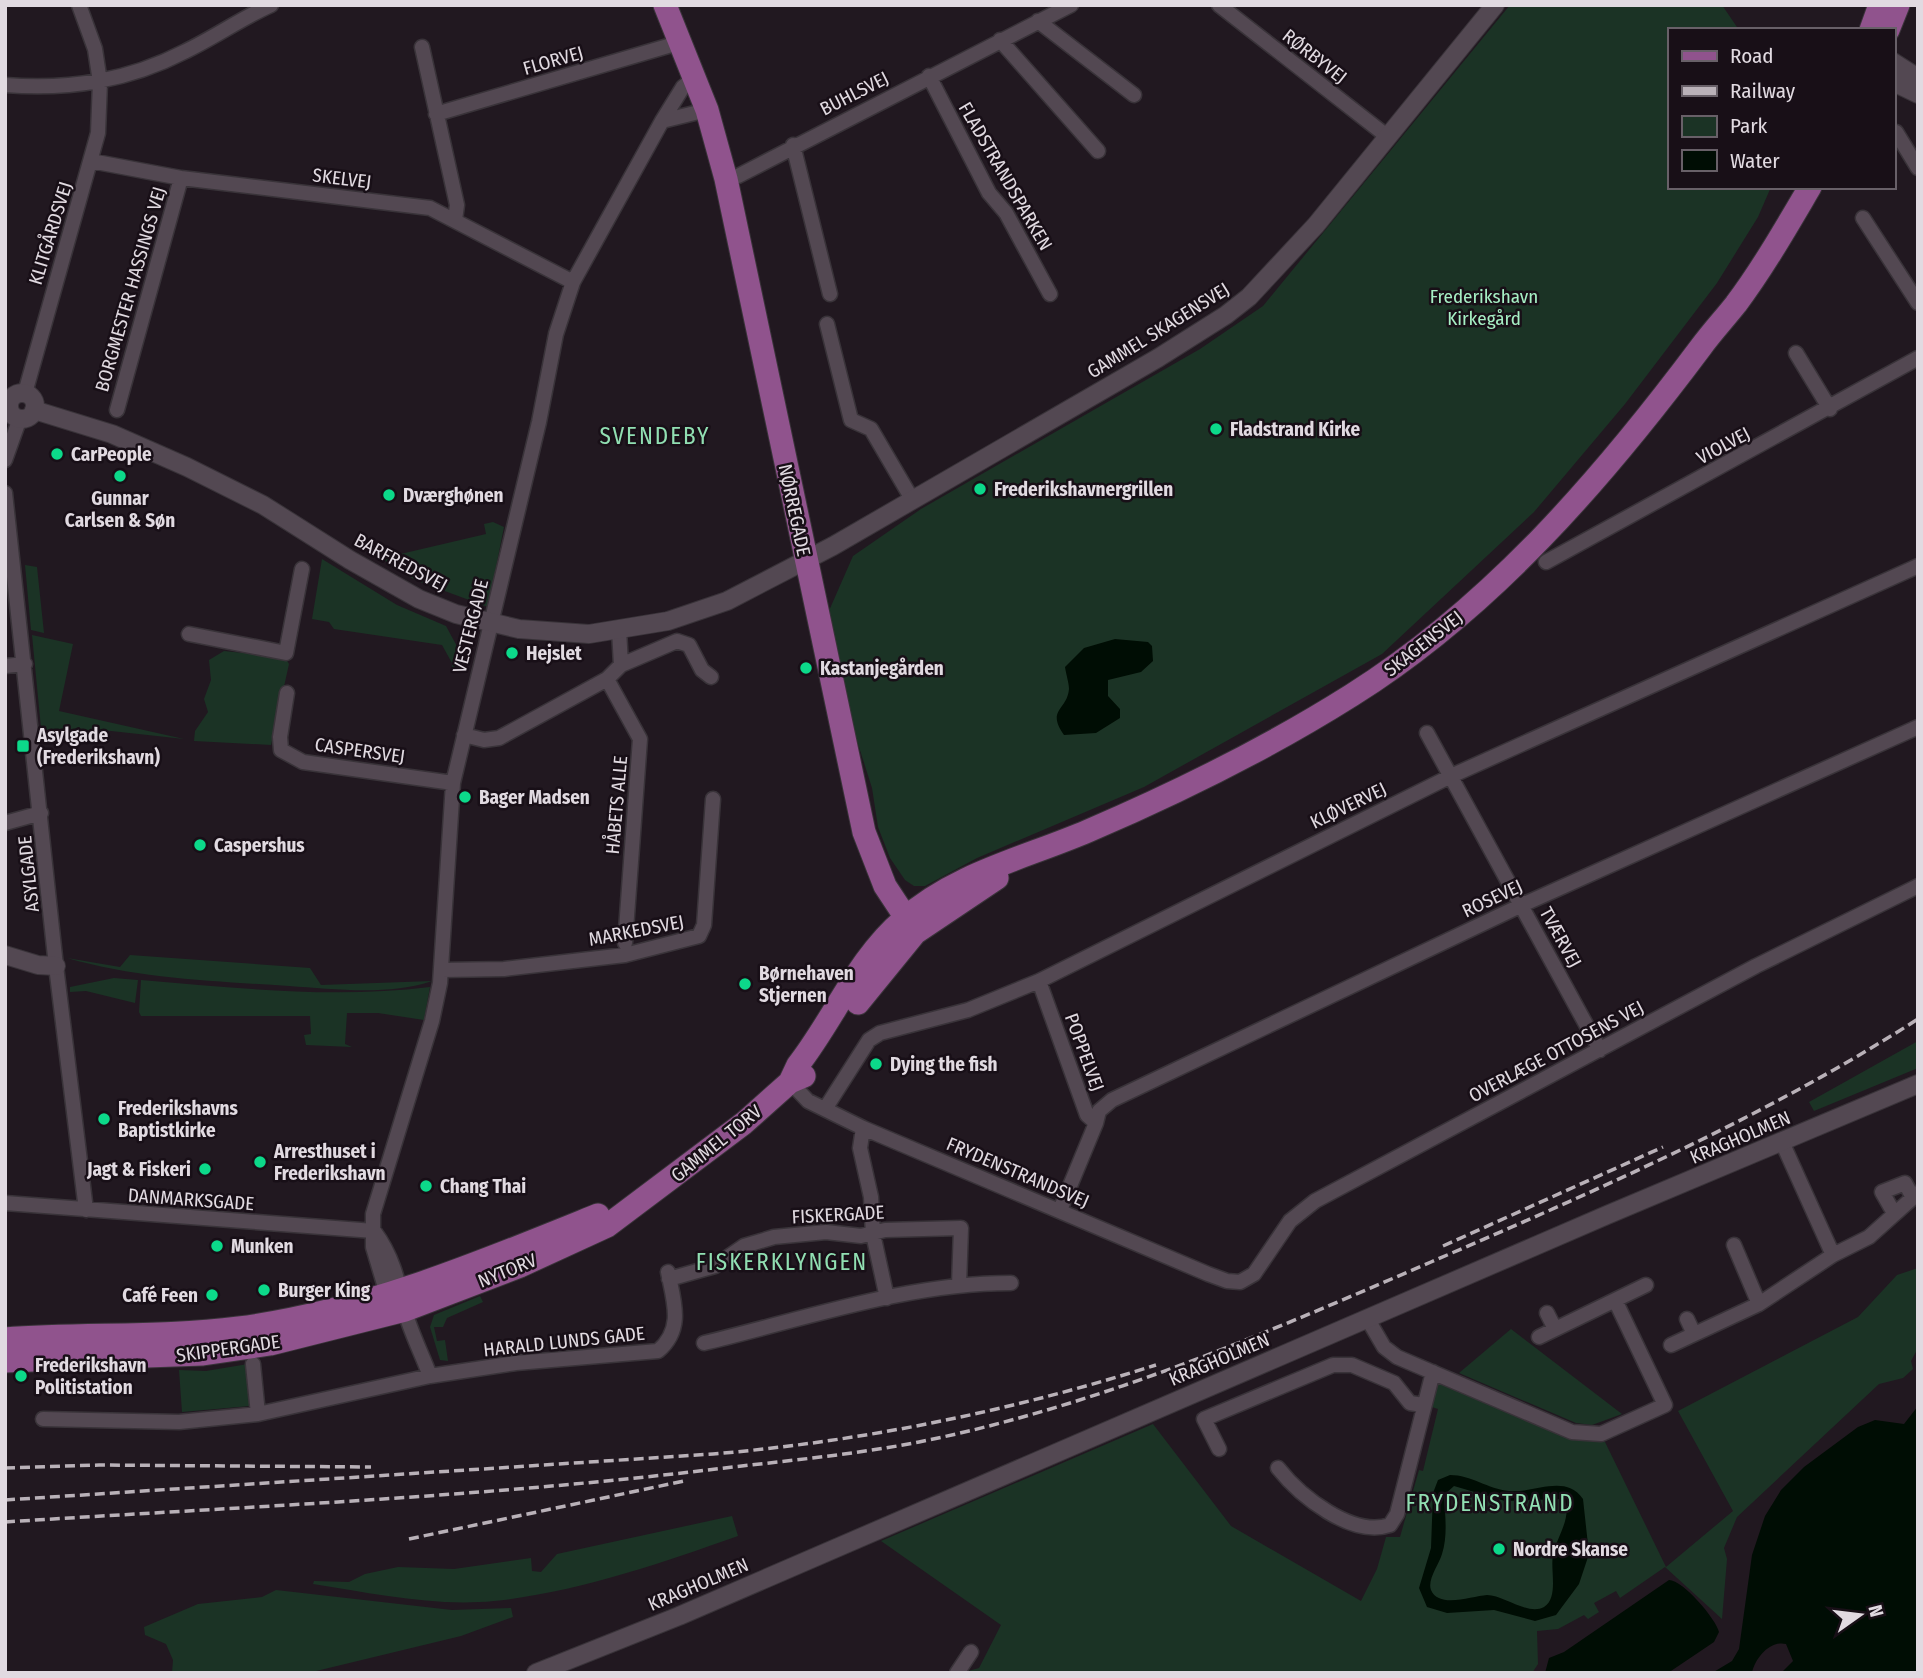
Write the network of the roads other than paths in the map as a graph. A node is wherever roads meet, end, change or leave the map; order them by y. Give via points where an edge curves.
1 (79, 5) edge
2 (271, 5) edge
3 (665, 5) edge
4 (1071, 5) edge
5 (1219, 5) edge
6 (1880, 5) edge
7 (1898, 5) edge
8 (1488, 8) edge
9 (1038, 20) junction
10 (1872, 28) edge
11 (1889, 28) edge
12 (679, 40) junction
13 (1000, 40) junction
14 (422, 47) dead end
15 (1895, 63) edge
16 (929, 76) junction
17 (694, 78) junction
18 (1918, 78) edge
19 (100, 82) junction
20 (1895, 83) edge
21 (5, 85) edge
22 (1918, 94) edge
23 (1134, 95) dead end
24 (707, 110) junction
25 (436, 114) junction
26 (662, 121) junction
27 (1896, 132) dead end
28 (1388, 137) junction
29 (793, 145) junction
30 (1098, 151) dead end
31 (91, 161) junction
32 (1918, 169) edge
33 (181, 178) junction
34 (726, 179) junction
35 (1791, 189) edge
36 (1809, 189) edge
37 (454, 219) junction
38 (1863, 219) dead end
39 (573, 282) junction
40 (830, 293) dead end
41 (1050, 294) dead end
42 (1918, 303) edge
43 (827, 324) dead end
44 (1712, 332) junction
45 (1796, 353) dead end
46 (1918, 358) edge
47 (14, 398) edge
48 (1830, 409) junction
49 (117, 410) dead end
50 (27, 414) junction
51 (5, 460) edge
52 (5, 493) edge
53 (912, 499) junction
54 (8, 542) edge
55 (806, 559) junction
56 (1546, 562) dead end
57 (1918, 566) edge
58 (302, 569) dead end
59 (490, 624) junction
60 (619, 630) junction
61 (189, 634) dead end
62 (25, 664) junction
63 (621, 665) junction
64 (5, 666) edge
65 (710, 677) dead end
66 (607, 679) junction
67 (287, 693) dead end
68 (1918, 727) edge
69 (1427, 733) dead end
70 (464, 735) junction
71 (1451, 776) junction
72 (453, 783) junction
73 (713, 799) dead end
74 (41, 813) junction
75 (5, 823) edge
76 (1918, 886) edge
77 (1522, 905) junction
78 (910, 925) junction
79 (625, 943) dead end
80 (5, 955) edge
81 (56, 966) junction
82 (442, 971) junction
83 (1039, 981) junction
84 (1600, 1049) junction
85 (790, 1082) junction
86 (1918, 1084) edge
87 (825, 1109) junction
88 (1096, 1123) junction
89 (863, 1128) junction
90 (1782, 1142) junction
91 (1915, 1195) edge
92 (5, 1203) edge
93 (86, 1210) junction
94 (1060, 1210) junction
95 (1894, 1213) junction
96 (604, 1220) joint
97 (374, 1231) junction
98 (873, 1234) junction
99 (1734, 1245) dead end
100 (1833, 1255) junction
101 (668, 1275) joint
102 (1240, 1282) joint
103 (1011, 1283) dead end
104 (959, 1285) junction
105 (1646, 1285) dead end
106 (398, 1298) junction
107 (887, 1298) junction
108 (1615, 1300) junction
109 (1759, 1304) junction
110 (1547, 1313) dead end
111 (1367, 1318) junction
112 (1687, 1320) dead end
113 (1555, 1329) junction
114 (1694, 1334) junction
115 (1539, 1337) dead end
116 (5, 1339) edge
117 (704, 1343) dead end
118 (1671, 1345) dead end
119 (5, 1361) edge
120 (253, 1364) dead end
121 (1433, 1372) junction
122 (430, 1376) junction
123 (1423, 1405) junction
124 (258, 1414) junction
125 (43, 1419) dead end
126 (1219, 1449) dead end
127 (1278, 1468) dead end
128 (971, 1652) dead end
129 (536, 1673) edge
130 (957, 1673) edge

1 - 19 street, KLITGÅRDSVEJ
2 - 19 street via 186,52
3 - 12 main road, NØRREGADE
4 - 9 street, BUHLSVEJ
5 - 28 street, RØRBYVEJ
6 - 10 main road
7 - 11 main road
8 - 28 street, GAMMEL SKAGENSVEJ
9 - 13 street, BUHLSVEJ
9 - 23 street
12 - 17 main road, NØRREGADE
12 - 25 street, FLORVEJ
13 - 16 street, BUHLSVEJ
13 - 30 street
14 - 25 street
15 - 18 street
16 - 29 street, BUHLSVEJ
16 - 41 street, FLADSTRANDSPARKEN via 989,193 1006,213
17 - 24 main road, NØRREGADE
17 - 26 street, VESTERGADE
19 - 21 street via 50,89
19 - 31 street, KLITGÅRDSVEJ via 100,114
20 - 22 street
24 - 26 street
24 - 34 main road, NØRREGADE
25 - 37 street via 457,205
26 - 39 street, VESTERGADE
27 - 32 street
28 - 53 street, GAMMEL SKAGENSVEJ via 1316,225 1241,303 1158,358
29 - 34 street, BUHLSVEJ
29 - 40 street
31 - 33 street, SKELVEJ
31 - 47 street, KLITGÅRDSVEJ
33 - 37 street, SKELVEJ via 430,208
33 - 49 street, BORGMESTER HASSINGS VEJ
34 - 55 main road, NØRREGADE
35 - 44 main road, SKAGENSVEJ
36 - 44 main road, SKAGENSVEJ via 1736,303
37 - 39 street, SKELVEJ
38 - 42 street
39 - 59 street, VESTERGADE via 556,334
43 - 53 street via 851,420 872,429
44 - 78 main road, SKAGENSVEJ via 1595,480 1447,627 1350,696 1213,774 1051,846
45 - 48 street
46 - 48 street, VIOLVEJ
47 - 50 street via 10,410
48 - 56 street, VIOLVEJ
50 - 51 street
50 - 59 street, BARFREDSVEJ via 112,434 187,467 263,505 419,599
52 - 54 street, ASYLGADE
53 - 55 street, GAMMEL SKAGENSVEJ
54 - 62 street, ASYLGADE
55 - 60 street, BARFREDSVEJ via 702,611
55 - 78 main road, NØRREGADE via 864,832 874,865
57 - 71 street, KLØVERVEJ
58 - 61 street via 286,653
59 - 60 street, BARFREDSVEJ via 577,634
59 - 70 street, VESTERGADE
60 - 63 street
62 - 64 street
62 - 74 street, ASYLGADE
63 - 65 street via 682,641
63 - 66 street
66 - 70 street via 499,738
66 - 79 street, HÅBETS ALLE via 640,739
67 - 72 street, CASPERSVEJ via 279,737 287,756
68 - 77 street, ROSEVEJ
69 - 71 street, TVÆRVEJ
70 - 72 street, VESTERGADE
71 - 77 street, TVÆRVEJ
71 - 83 street, KLØVERVEJ
72 - 82 street, VESTERGADE
73 - 82 street, MARKEDSVEJ via 704,925 699,936 625,955
74 - 75 street
74 - 81 street, ASYLGADE
76 - 84 street, OVERLÆGE OTTOSENS VEJ
77 - 84 street, TVÆRVEJ
77 - 88 street, ROSEVEJ via 1112,1100 1100,1111
78 - 85 main road, GAMMEL TORV via 887,935
80 - 81 street
81 - 93 street, ASYLGADE
82 - 97 street, VESTERGADE via 432,1021 373,1214
83 - 87 street, KLØVERVEJ via 968,1010 880,1033 869,1040
83 - 88 street, POPPELVEJ via 1087,1115
84 - 102 street, OVERLÆGE OTTOSENS VEJ via 1300,1210 1254,1273
85 - 87 street, FRYDENSTRANDSVEJ via 808,1101
85 - 96 main road, GAMMEL TORV via 744,1123 640,1201
86 - 90 street, KRAGHOLMEN
87 - 89 street, FRYDENSTRANDSVEJ
88 - 94 street
89 - 94 street, FRYDENSTRANDSVEJ
89 - 98 street via 860,1148 871,1197
90 - 100 street
90 - 111 street, KRAGHOLMEN
91 - 95 street
91 - 95 street via 1905,1183 1882,1192
92 - 93 street, DANMARKSGADE
93 - 97 street, DANMARKSGADE
94 - 102 street, FRYDENSTRANDSVEJ via 1227,1282
95 - 100 street via 1869,1237
96 - 106 main road, NYTORV via 520,1266
97 - 106 street via 386,1247
98 - 101 street, FISKERGADE via 774,1237 744,1246 715,1266
98 - 104 street, FISKERGADE via 961,1228
98 - 107 street
99 - 109 street
100 - 109 street
101 - 122 street, HARALD LUNDS GADE via 676,1327 658,1351 516,1363
103 - 104 street
104 - 107 street
105 - 108 street
106 - 116 main road, SKIPPERGADE via 237,1328
106 - 119 main road, SKIPPERGADE via 270,1344 203,1354
106 - 122 street
107 - 117 street
108 - 113 street
108 - 121 street via 1665,1405 1610,1430 1572,1432
109 - 114 street
110 - 113 street
111 - 121 street via 1384,1347
111 - 129 street, KRAGHOLMEN via 679,1616
112 - 114 street
113 - 115 street
114 - 118 street
120 - 124 street
121 - 123 street
122 - 124 street, HARALD LUNDS GADE
123 - 126 street via 1410,1403 1394,1382 1352,1365 1333,1365 1204,1419
123 - 127 street via 1397,1514 1390,1525 1370,1527 1344,1520 1287,1480
124 - 125 street, HARALD LUNDS GADE via 179,1422
128 - 130 street

